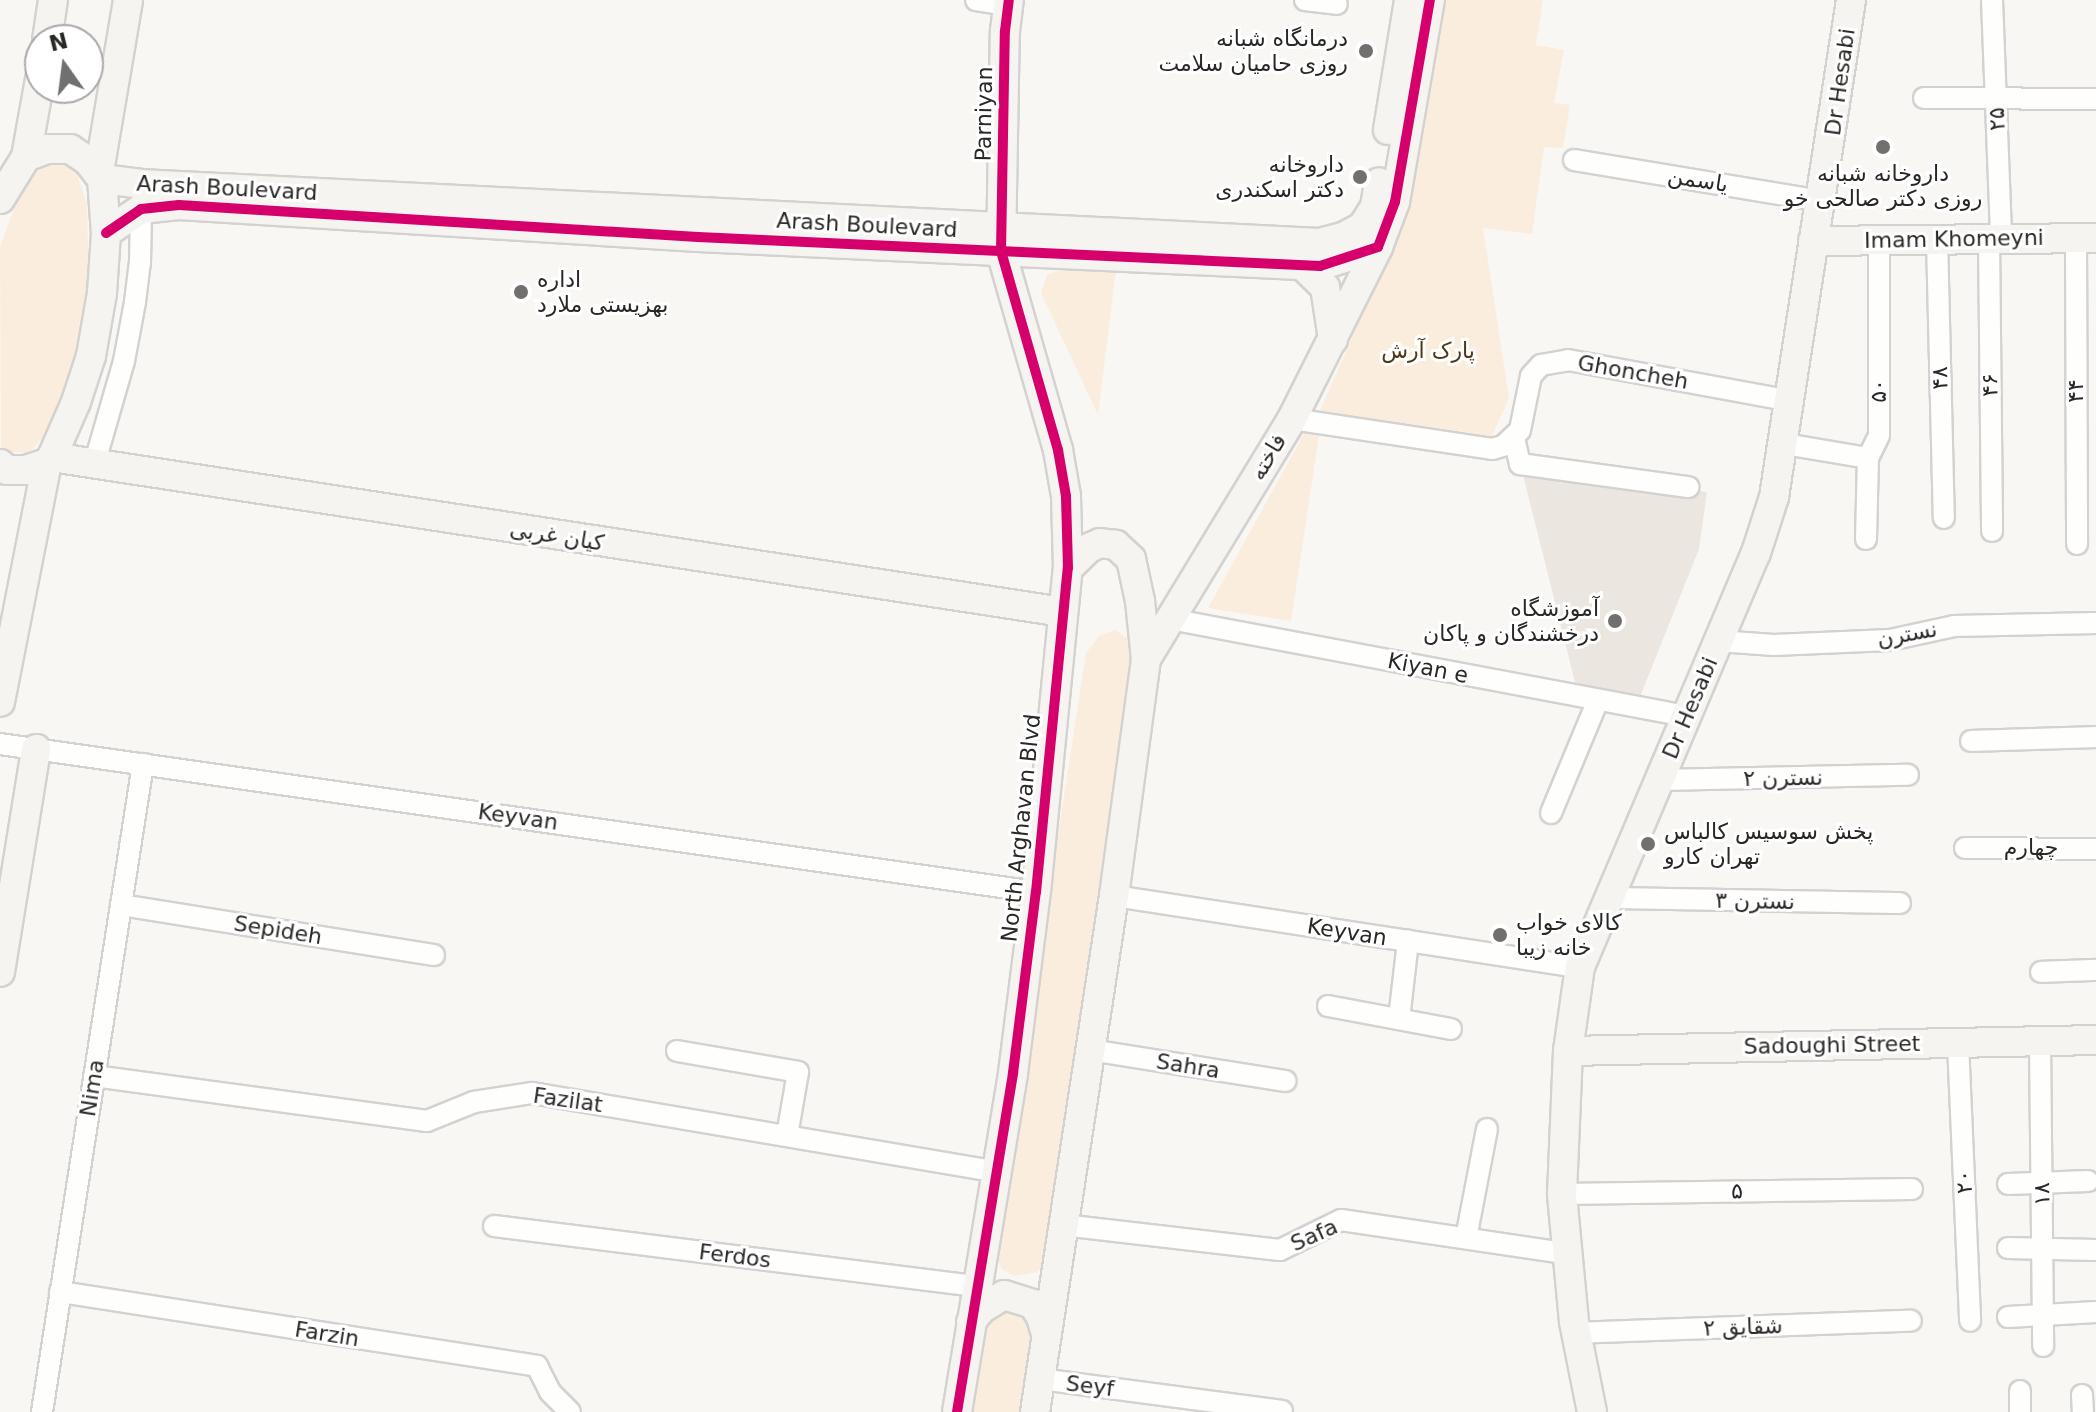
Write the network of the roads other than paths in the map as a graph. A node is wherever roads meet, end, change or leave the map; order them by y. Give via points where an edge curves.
1 (53, 0) edge
2 (128, 0) edge
3 (976, 0) edge
4 (1305, 0) edge
5 (1409, 0) edge
6 (1430, 0) edge
7 (1851, 0) edge
8 (1992, 0) edge
9 (1009, 2) edge
10 (1337, 4) dead end
11 (49, 24) edge
12 (1924, 98) dead end
13 (1997, 98) junction
14 (2096, 99) edge
15 (33, 104) edge
16 (1574, 160) dead end
17 (16, 161) edge
18 (101, 175) junction
19 (141, 197) junction
20 (0, 199) edge
21 (1823, 201) junction
22 (106, 233) junction
23 (1929, 235) junction
24 (1995, 238) junction
25 (2086, 238) edge
26 (1002, 240) junction
27 (1879, 240) junction
28 (1813, 241) junction
29 (1378, 247) junction
30 (1305, 268) junction
31 (1333, 340) junction
32 (1792, 401) junction
33 (1292, 419) junction
34 (1514, 438) junction
35 (1785, 444) junction
36 (1868, 458) junction
37 (49, 460) junction
38 (0, 464) edge
39 (94, 465) junction
40 (1688, 487) dead end
41 (1944, 518) dead end
42 (1992, 531) dead end
43 (1866, 539) dead end
44 (2077, 544) dead end
45 (1068, 568) junction
46 (1063, 612) junction
47 (1170, 619) junction
48 (2096, 623) edge
49 (1718, 641) junction
50 (1146, 659) junction
51 (1598, 700) junction
52 (0, 702) edge
53 (1686, 716) junction
54 (2096, 737) edge
55 (1971, 741) dead end
56 (0, 744) edge
57 (36, 749) junction
58 (143, 764) junction
59 (1908, 775) dead end
60 (1659, 780) junction
61 (1551, 813) dead end
62 (1965, 848) dead end
63 (2096, 849) edge
64 (1036, 892) junction
65 (1114, 896) junction
66 (1610, 898) junction
67 (1900, 903) dead end
68 (121, 905) junction
69 (1408, 941) junction
70 (434, 955) dead end
71 (1580, 967) junction
72 (2096, 970) edge
73 (0, 972) edge
74 (2041, 972) dead end
75 (1328, 1006) dead end
76 (1399, 1019) junction
77 (1451, 1029) dead end
78 (2096, 1040) edge
79 (2040, 1041) junction
80 (1958, 1043) junction
81 (1090, 1050) junction
82 (677, 1051) dead end
83 (1568, 1051) junction
84 (94, 1076) junction
85 (1286, 1081) dead end
86 (1487, 1129) dead end
87 (787, 1136) junction
88 (995, 1171) junction
89 (2088, 1181) dead end
90 (2041, 1183) junction
91 (2008, 1184) dead end
92 (1912, 1189) dead end
93 (1562, 1194) junction
94 (1063, 1225) junction
95 (494, 1226) dead end
96 (1466, 1238) junction
97 (2008, 1248) dead end
98 (2042, 1248) junction
99 (2096, 1250) edge
100 (1565, 1253) junction
101 (980, 1257) junction
102 (1055, 1274) junction
103 (976, 1286) junction
104 (60, 1292) junction
105 (2096, 1312) edge
106 (2042, 1315) junction
107 (2008, 1317) dead end
108 (1911, 1321) dead end
109 (1970, 1321) dead end
110 (971, 1322) junction
111 (1576, 1333) junction
112 (1046, 1336) junction
113 (2043, 1346) dead end
114 (1040, 1379) junction
115 (2020, 1391) dead end
116 (1282, 1411) edge
117 (42, 1412) edge
118 (570, 1412) edge
119 (957, 1412) edge
120 (1035, 1412) edge
121 (1592, 1412) edge
122 (2020, 1412) edge

1 - 11 street
2 - 18 street
3 - 9 street
4 - 10 street
5 - 26 street, Arash Boulevard via 1375,207 1362,227 1319,243
6 - 29 street via 1395,202
7 - 21 street, Dr Hesabi
8 - 13 street, ۲۵
9 - 26 street, Parniyan
12 - 13 street
13 - 14 street
13 - 24 street, ۲۵
15 - 17 street
16 - 21 street, یاسمن
17 - 18 street via 47,149 70,149
17 - 20 street
18 - 19 street, Arash Boulevard
18 - 22 street
19 - 22 street, Arash Boulevard
19 - 26 street, Arash Boulevard via 179,205
19 - 39 street via 135,302
21 - 28 street, Dr Hesabi
22 - 37 street via 91,356
23 - 24 street, Imam Khomeyni
23 - 27 street, Imam Khomeyni
23 - 41 street, ۴۸
24 - 25 street, Imam Khomeyni
24 - 42 street, ۴۶
25 - 44 street, ۴۴
26 - 30 street, Arash Boulevard
26 - 45 street, North Arghavan Blvd via 1058,450 1066,496
27 - 28 street, Imam Khomeyni
27 - 36 street, ۵۰ via 1879,435
28 - 32 street, Dr Hesabi
29 - 30 street, Arash Boulevard
29 - 31 street, فاخته
30 - 31 street via 1325,287
31 - 33 street, فاخته
32 - 34 street, Ghoncheh via 1552,361 1531,376
32 - 35 street, Dr Hesabi
33 - 34 street via 1492,449
33 - 47 street, فاخته
34 - 40 street via 1520,464
35 - 36 street
35 - 49 street, Dr Hesabi via 1756,553
36 - 43 street, ۵۰
37 - 38 street via 26,470 7,470
37 - 39 street, کیان غربی
37 - 52 street
39 - 46 street, کیان غربی
45 - 46 street, North Arghavan Blvd
45 - 50 street via 1100,543 1116,545 1131,559
46 - 64 street, North Arghavan Blvd
47 - 50 street, فاخته
47 - 51 street, Kiyan e
48 - 49 street, نسترن via 1954,626 1890,640 1774,645
49 - 53 street, Dr Hesabi
50 - 65 street
51 - 53 street, Kiyan e
51 - 61 street
53 - 60 street, Dr Hesabi
54 - 55 street
56 - 57 street, Keyvan
57 - 58 street, Keyvan
57 - 73 street
58 - 64 street, Keyvan
58 - 68 street, Nima
59 - 60 street, نسترن ۲
60 - 66 street, Dr Hesabi
62 - 63 street, چهارم
64 - 88 street, North Arghavan Blvd
65 - 69 street, Keyvan
65 - 81 street
66 - 67 street, نسترن ۳
66 - 71 street, Dr Hesabi
68 - 70 street, Sepideh
68 - 84 street, Nima
69 - 71 street, Keyvan
69 - 76 street
71 - 83 street, Dr Hesabi
72 - 74 street
75 - 76 street
76 - 77 street
78 - 79 street, Sadoughi Street
79 - 80 street, Sadoughi Street
79 - 90 street, ۱۸
80 - 83 street, Sadoughi Street
80 - 109 street, ۲۰
81 - 85 street, Sahra
81 - 94 street
82 - 87 street via 798,1072
83 - 93 street, Dr Hesabi
84 - 87 street, Fazilat via 427,1121 474,1102 532,1093
84 - 104 street, Nima
86 - 96 street
87 - 88 street, Fazilat
88 - 101 street, North Arghavan Blvd
89 - 90 street
90 - 91 street
90 - 98 street, ۱۸
92 - 93 street, ۵
93 - 100 street, Dr Hesabi
94 - 96 street, Safa via 1280,1250 1341,1220
94 - 102 street
95 - 103 street, Ferdos
96 - 100 street, Safa
97 - 98 street
98 - 99 street
98 - 106 street, ۱۸
100 - 111 street, Dr Hesabi
101 - 102 street via 993,1274 1024,1287
101 - 103 street, North Arghavan Blvd
102 - 112 street
103 - 110 street, North Arghavan Blvd
104 - 117 street, Nima
104 - 118 street, Farzin via 537,1366 550,1392
105 - 106 street
106 - 107 street
106 - 113 street, ۱۸
108 - 111 street, شقایق ۲
110 - 112 street via 1004,1295 1033,1304
110 - 119 street, North Arghavan Blvd
111 - 121 street, Dr Hesabi
112 - 114 street
114 - 116 street, Seyf
114 - 120 street
115 - 122 street

